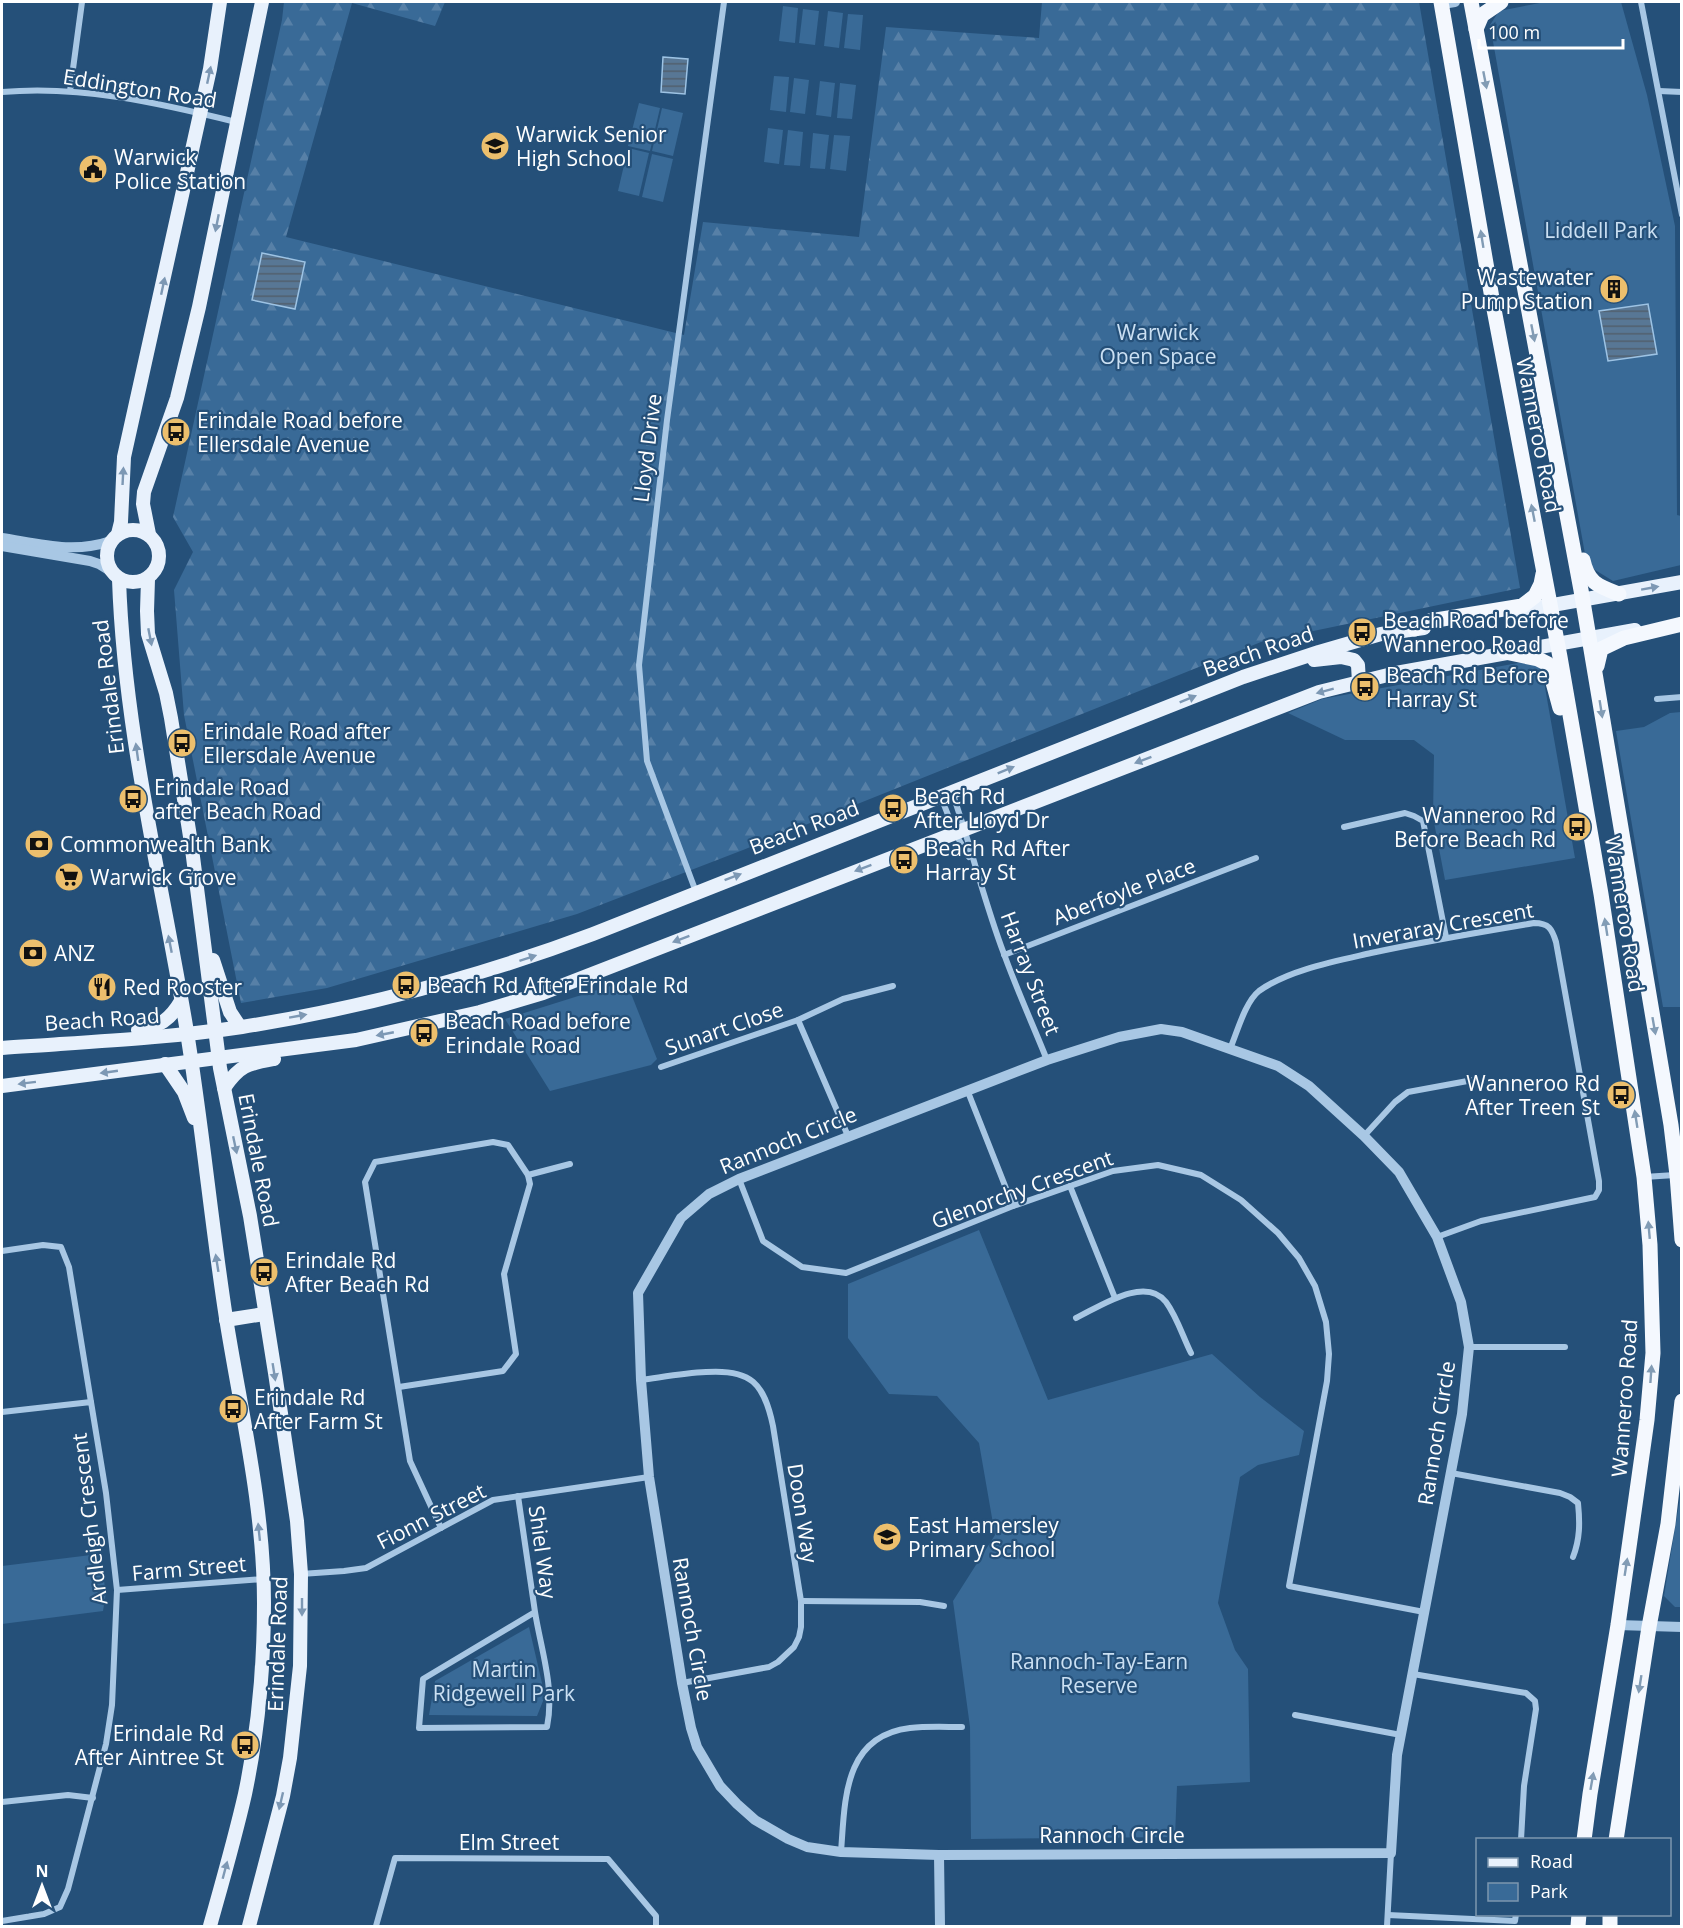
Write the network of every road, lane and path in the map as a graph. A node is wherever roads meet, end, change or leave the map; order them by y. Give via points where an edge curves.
1 (82, 2) edge
2 (220, 2) edge
3 (262, 2) edge
4 (724, 2) edge
5 (1446, 2) edge
6 (1471, 2) edge
7 (1501, 2) edge
8 (1641, 2) edge
9 (1476, 28) junction
10 (70, 91) junction
11 (1659, 91) junction
12 (2, 92) edge
13 (1682, 92) edge
14 (200, 113) junction
15 (236, 122) junction
16 (1682, 215) edge
17 (1548, 418) junction
18 (148, 534) junction
19 (2, 538) edge
20 (114, 538) junction
21 (2, 546) edge
22 (1544, 571) junction
23 (116, 575) junction
24 (148, 579) junction
25 (1682, 582) edge
26 (1619, 594) junction
27 (1583, 601) junction
28 (1550, 606) junction
29 (1682, 623) edge
30 (1415, 629) junction
31 (1590, 638) junction
32 (1557, 643) junction
33 (1505, 652) junction
34 (1279, 665) junction
35 (1596, 674) junction
36 (1359, 682) junction
37 (1682, 697) edge
38 (1657, 699) dead end
39 (1580, 774) junction
40 (946, 794) junction
41 (1344, 827) dead end
42 (960, 831) junction
43 (1256, 858) dead end
44 (973, 863) junction
45 (195, 885) junction
46 (696, 892) junction
47 (1446, 937) junction
48 (1004, 955) junction
49 (893, 986) dead end
50 (181, 1001) junction
51 (798, 1020) junction
52 (240, 1027) junction
53 (214, 1030) junction
54 (187, 1033) junction
55 (79, 1042) junction
56 (324, 1044) junction
57 (2, 1048) edge
58 (1230, 1049) junction
59 (219, 1057) junction
60 (1047, 1060) junction
61 (191, 1061) junction
62 (165, 1064) junction
63 (661, 1067) dead end
64 (1473, 1080) dead end
65 (2, 1086) edge
66 (224, 1088) junction
67 (968, 1092) junction
68 (848, 1136) junction
69 (1364, 1136) junction
70 (570, 1164) dead end
71 (528, 1175) junction
72 (1679, 1175) edge
73 (1644, 1177) junction
74 (739, 1179) junction
75 (208, 1182) junction
76 (1071, 1186) junction
77 (1013, 1206) junction
78 (1437, 1237) junction
79 (1682, 1240) edge
80 (2, 1251) edge
81 (1115, 1298) junction
82 (264, 1314) junction
83 (1076, 1318) dead end
84 (226, 1320) junction
85 (1469, 1347) junction
86 (1565, 1347) dead end
87 (1191, 1353) dead end
88 (641, 1380) junction
89 (399, 1388) junction
90 (1682, 1401) edge
91 (91, 1402) junction
92 (2, 1412) edge
93 (1450, 1473) junction
94 (649, 1478) junction
95 (519, 1496) junction
96 (441, 1528) junction
97 (1573, 1557) dead end
98 (301, 1574) junction
99 (263, 1579) junction
100 (117, 1590) junction
101 (801, 1601) junction
102 (944, 1606) dead end
103 (535, 1612) junction
104 (1424, 1612) junction
105 (1618, 1625) junction
106 (1649, 1627) junction
107 (1682, 1627) edge
108 (1413, 1674) junction
109 (682, 1683) junction
110 (1295, 1715) dead end
111 (962, 1727) dead end
112 (1401, 1735) junction
113 (93, 1798) junction
114 (2, 1802) edge
115 (1521, 1838) edge
116 (1584, 1838) edge
117 (1616, 1838) edge
118 (841, 1852) junction
119 (1391, 1853) junction
120 (939, 1855) junction
121 (1388, 1915) junction
122 (2, 1921) edge
123 (1515, 1921) edge
124 (210, 1926) edge
125 (249, 1926) edge
126 (376, 1926) edge
127 (657, 1926) edge
128 (940, 1926) edge
129 (1388, 1926) edge

1 - 10 street
14 -> 2 main road, Erindale Road
3 - 15 main road, Erindale Road
4 - 46 street, Lloyd Drive via 667,420 639,665 647,761
22 -> 5 highway, Wanneroo Road via 1493,304
6 - 9 highway, Wanneroo Road
7 - 9 highway via 1482,15
8 - 11 street
9 -> 17 highway, Wanneroo Road
10 - 12 street, Eddington Road
10 - 14 street, Eddington Road
11 - 13 street
11 - 16 street
14 - 15 street, Eddington Road
20 -> 14 main road, Erindale Road via 120,522 126,448
15 -> 18 main road, Erindale Road via 211,255 177,398 144,492 142,504
17 - 26 highway via 1560,452 1586,575
17 - 27 highway, Wanneroo Road
18 - 20 main road via 133,529
18 - 24 main road, Erindale Road via 155,540 160,557
19 - 20 street via 73,549 89,548
20 - 23 main road, Erindale Road via 106,557
21 - 23 street via 73,557 99,564
22 - 28 highway, Wanneroo Road
22 - 30 highway via 1535,596 1522,606 1430,621
23 - 24 main road via 128,582
50 -> 23 main road, Erindale Road via 148,830
24 -> 45 main road, Erindale Road via 148,634 171,718
26 -> 25 main road, Beach Road
26 - 27 main road, Beach Road
27 - 28 main road, Beach Road
27 - 31 highway, Wanneroo Road
28 - 30 main road, Beach Road
28 - 32 highway, Wanneroo Road
29 - 31 main road
29 - 35 highway via 1624,638 1601,649
30 - 34 main road, Beach Road via 1381,634
31 - 32 main road
31 - 35 highway, Wanneroo Road
32 - 33 main road
32 - 39 highway, Wanneroo Road
33 - 36 main road
33 - 39 highway via 1548,664
34 - 36 main road via 1348,658 1358,665
40 -> 34 main road, Beach Road
35 -> 72 highway, Wanneroo Road
36 -> 42 main road via 1319,692
37 - 38 street
73 -> 39 highway, Wanneroo Road
40 - 42 street, Harray Street
40 - 42 street, Harray Street
46 -> 40 main road, Beach Road
41 - 47 street via 1405,813 1423,822
42 - 44 street, Harray Street
42 - 44 street, Harray Street
42 -> 56 main road via 543,993 413,1028
43 - 48 street, Aberfoyle Place
44 - 48 street, Harray Street
45 - 52 main road via 206,910 213,967
45 - 53 main road, Erindale Road
52 -> 46 main road, Beach Road via 414,991 476,974 535,956
47 - 58 street, Inveraray Crescent via 1336,961 1274,983 1250,1001
47 - 78 street, Inveraray Crescent via 1534,923 1551,927 1599,1190 1595,1197 1480,1221
48 - 60 street, Harray Street
49 - 51 street, Sunart Close via 843,999
50 - 54 main road, Erindale Road
50 - 55 main road via 175,1013 153,1028
51 - 63 street, Sunart Close
51 - 68 street, Sunart Close
52 - 53 main road, Beach Road
53 - 54 main road, Beach Road
53 - 59 main road, Erindale Road
54 - 55 main road, Beach Road
54 - 61 main road, Erindale Road
55 - 57 main road, Beach Road
56 - 59 main road
56 - 66 main road via 295,1055 252,1063 235,1072
58 - 60 street, Rannoch Circle via 1161,1029 1119,1037
58 - 69 street, Rannoch Circle via 1278,1066 1309,1086
59 - 61 main road
59 - 66 main road, Erindale Road
60 - 67 street, Rannoch Circle
61 - 62 main road
61 - 75 main road, Erindale Road
62 -> 65 main road
62 - 75 main road via 184,1092 194,1119 198,1156
64 - 69 street via 1408,1092
66 -> 82 main road, Erindale Road via 250,1216
67 - 68 street, Rannoch Circle
67 - 77 street
68 - 74 street, Rannoch Circle
69 - 78 street, Rannoch Circle via 1400,1172
70 - 71 street
71 - 89 street via 530,1184 504,1274 516,1354 503,1371
71 - 89 street via 508,1145 493,1142 375,1162 365,1182
72 - 73 street
72 - 79 highway, Wanneroo Road
105 -> 73 highway, Wanneroo Road via 1641,1473 1653,1353
74 - 77 street, Glenorchy Crescent via 763,1241 802,1267 846,1273
74 - 88 street, Rannoch Circle via 710,1194 681,1218 638,1293
84 -> 75 main road, Erindale Road
76 - 77 street, Glenorchy Crescent
76 - 81 street
76 - 104 street, Glenorchy Crescent via 1113,1171 1143,1166 1171,1167 1201,1175 1241,1200 1299,1258 1315,1286 1326,1322 1329,1354 1289,1586
78 - 85 street, Rannoch Circle via 1461,1302
80 - 91 street via 44,1245 61,1247 69,1267
81 - 83 street
81 - 87 street via 1140,1290 1164,1300
82 - 84 main road
82 -> 98 main road, Erindale Road via 297,1521
99 -> 84 main road, Erindale Road via 254,1484
85 - 86 street
85 - 93 street, Rannoch Circle via 1462,1414
88 - 94 street, Rannoch Circle
88 - 101 street, Doon Way via 726,1370 747,1377 761,1391 771,1419
89 - 96 street via 410,1461
90 - 106 highway via 1668,1524
91 - 92 street, Ardleigh Crescent
91 - 100 street, Ardleigh Crescent
93 - 97 street via 1570,1497 1578,1503 1580,1523
93 - 104 street, Rannoch Circle
94 - 95 street, Fionn Street
94 - 109 street, Rannoch Circle
95 - 96 street, Fionn Street via 493,1500
95 - 103 street, Shiel Way
96 - 98 street, Fionn Street via 366,1568
98 -> 125 main road, Erindale Road via 300,1666 290,1758
99 - 100 street, Farm Street
124 -> 99 main road, Erindale Road via 244,1794 256,1728
100 - 113 street, Ardleigh Crescent via 112,1705
101 - 102 street via 920,1602
101 - 109 street, Doon Way via 799,1637 778,1662
103 - 103 street, Shiel Way via 423,1678 419,1728 547,1727 549,1686
104 - 108 street, Rannoch Circle
105 - 106 street
116 -> 105 highway, Wanneroo Road
106 - 107 street
106 -> 117 highway
108 - 112 street, Rannoch Circle
108 - 115 street via 1526,1693 1535,1701
109 - 118 street, Rannoch Circle via 697,1747 720,1786 736,1804 754,1820 788,1839 807,1847
110 - 112 street
111 - 118 street via 910,1728 868,1747 847,1786
112 - 119 street, Rannoch Circle
113 - 114 street via 69,1795
113 - 122 street, Ardleigh Crescent via 60,1907 44,1914
118 - 120 street, Rannoch Circle
119 - 120 street, Rannoch Circle
119 - 121 street
120 - 128 street
121 - 123 street
121 - 129 street
126 - 127 street, Elm Street via 395,1858 418,1858 608,1859 656,1916

